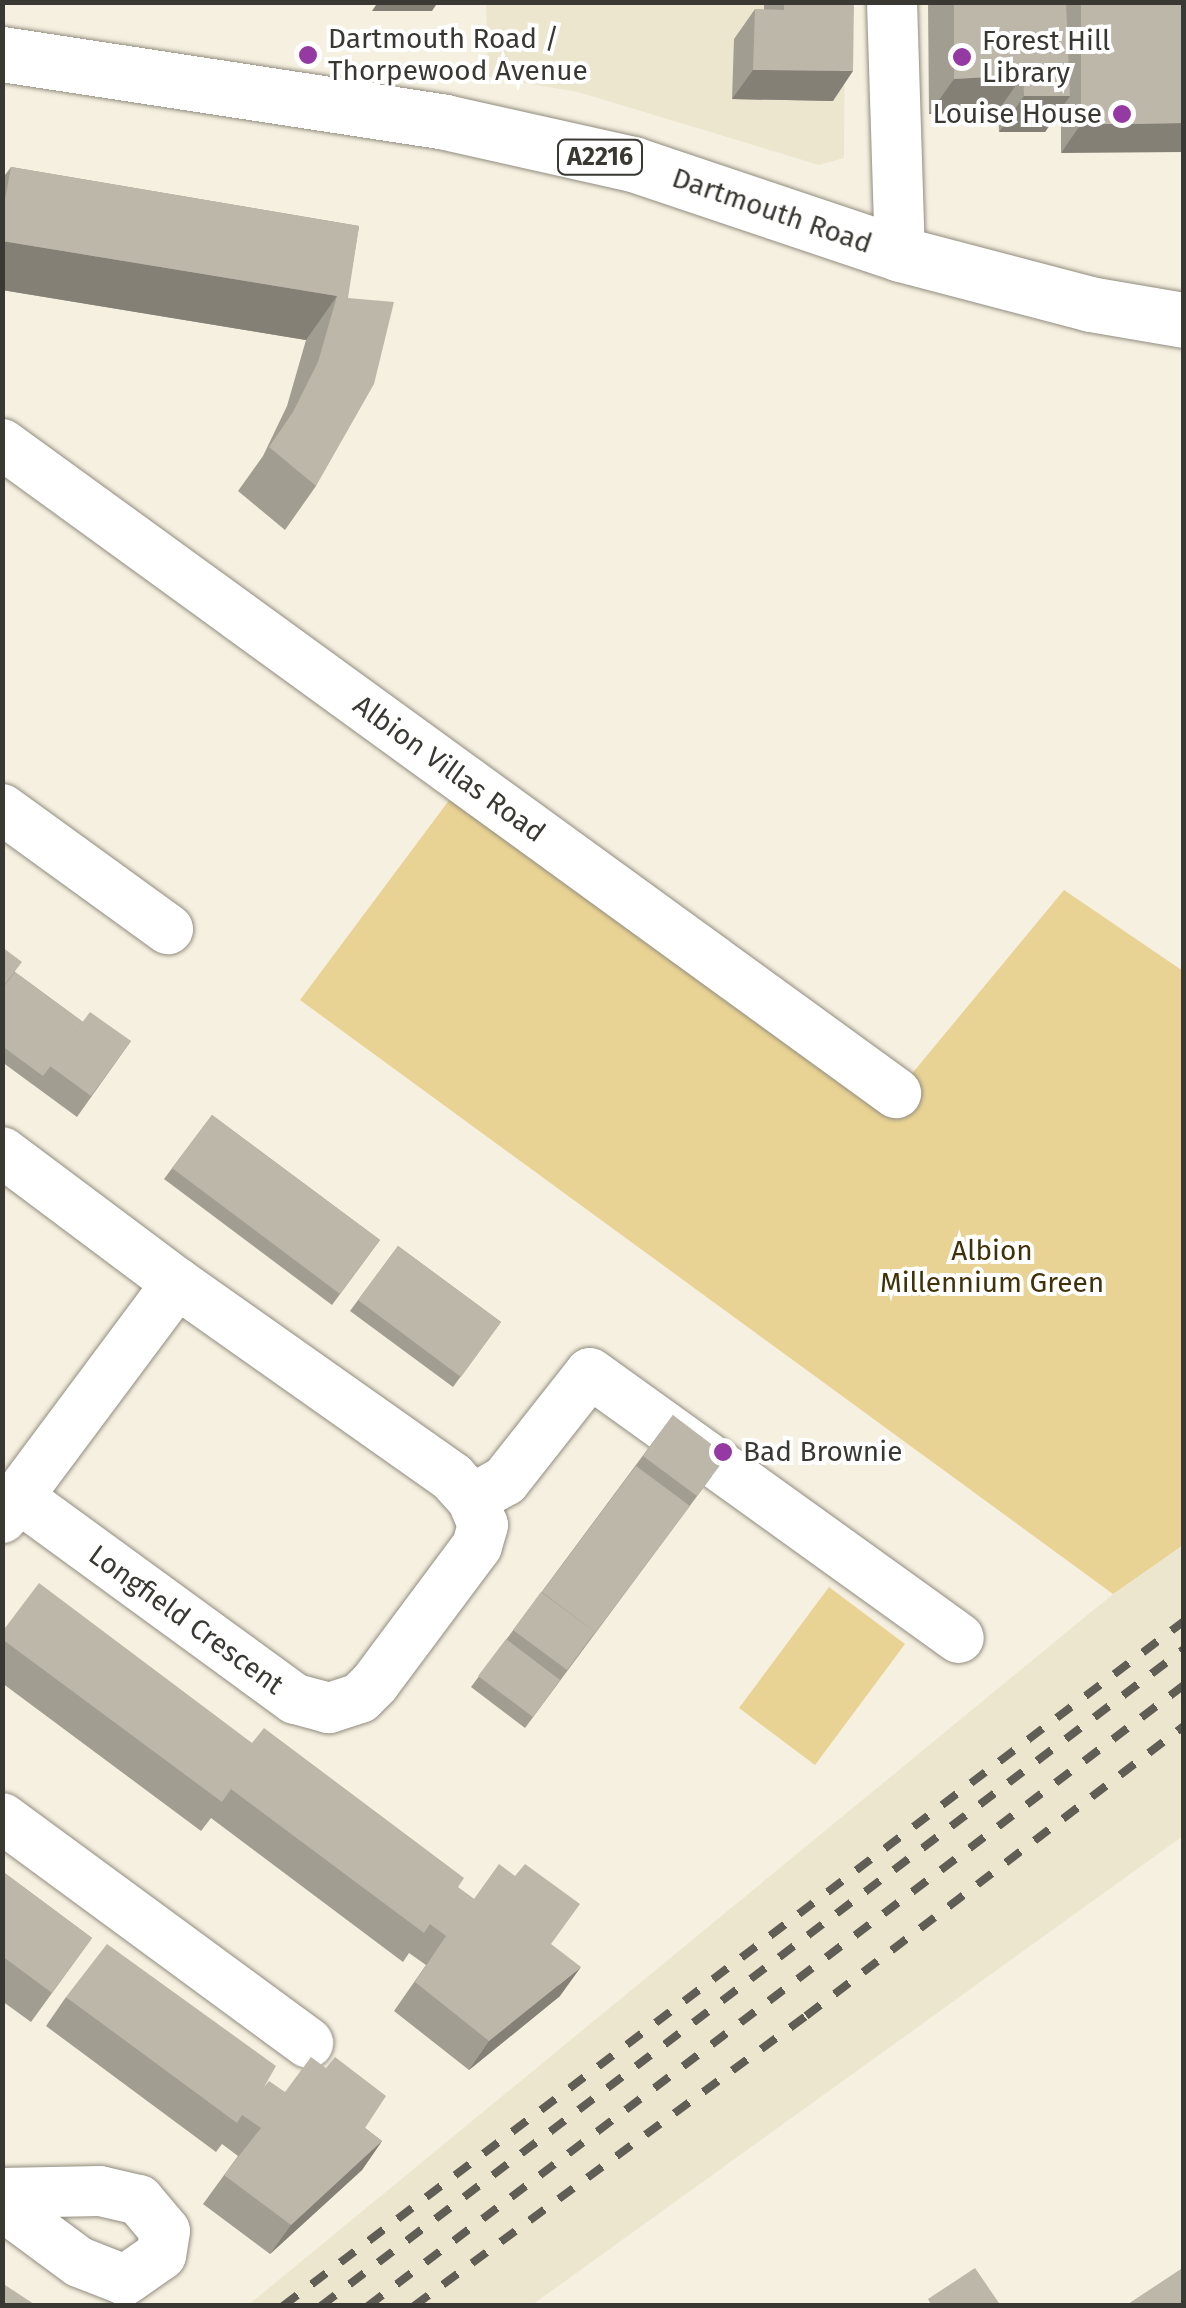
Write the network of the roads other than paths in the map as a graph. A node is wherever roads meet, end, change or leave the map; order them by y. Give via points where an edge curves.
1 (892, 2) edge
2 (2, 54) edge
3 (900, 254) junction
4 (1184, 320) edge
5 (2, 444) edge
6 (2, 809) edge
7 (168, 929) dead end
8 (896, 1094) dead end
9 (2, 1152) edge
10 (177, 1283) junction
11 (472, 1499) junction
12 (11, 1508) edge
13 (959, 1638) dead end
14 (2, 1818) edge
15 (308, 2043) dead end
16 (2, 2193) edge
17 (2, 2205) edge

1 - 3 street
2 - 3 main road, Dartmouth Road / A2216 via 501,134 633,164
3 - 4 main road, Dartmouth Road / A2216 via 1090,304
5 - 8 street, Albion Villas Road
6 - 7 street
9 - 10 street
10 - 11 street via 452,1477
10 - 12 street, Longfield Crescent
11 - 12 street, Longfield Crescent via 483,1525 477,1546 375,1683 360,1698 329,1708 294,1699
11 - 13 street via 505,1481 590,1373
14 - 15 street
16 - 17 street via 100,2191 139,2200 164,2232 161,2255 125,2280 79,2262

